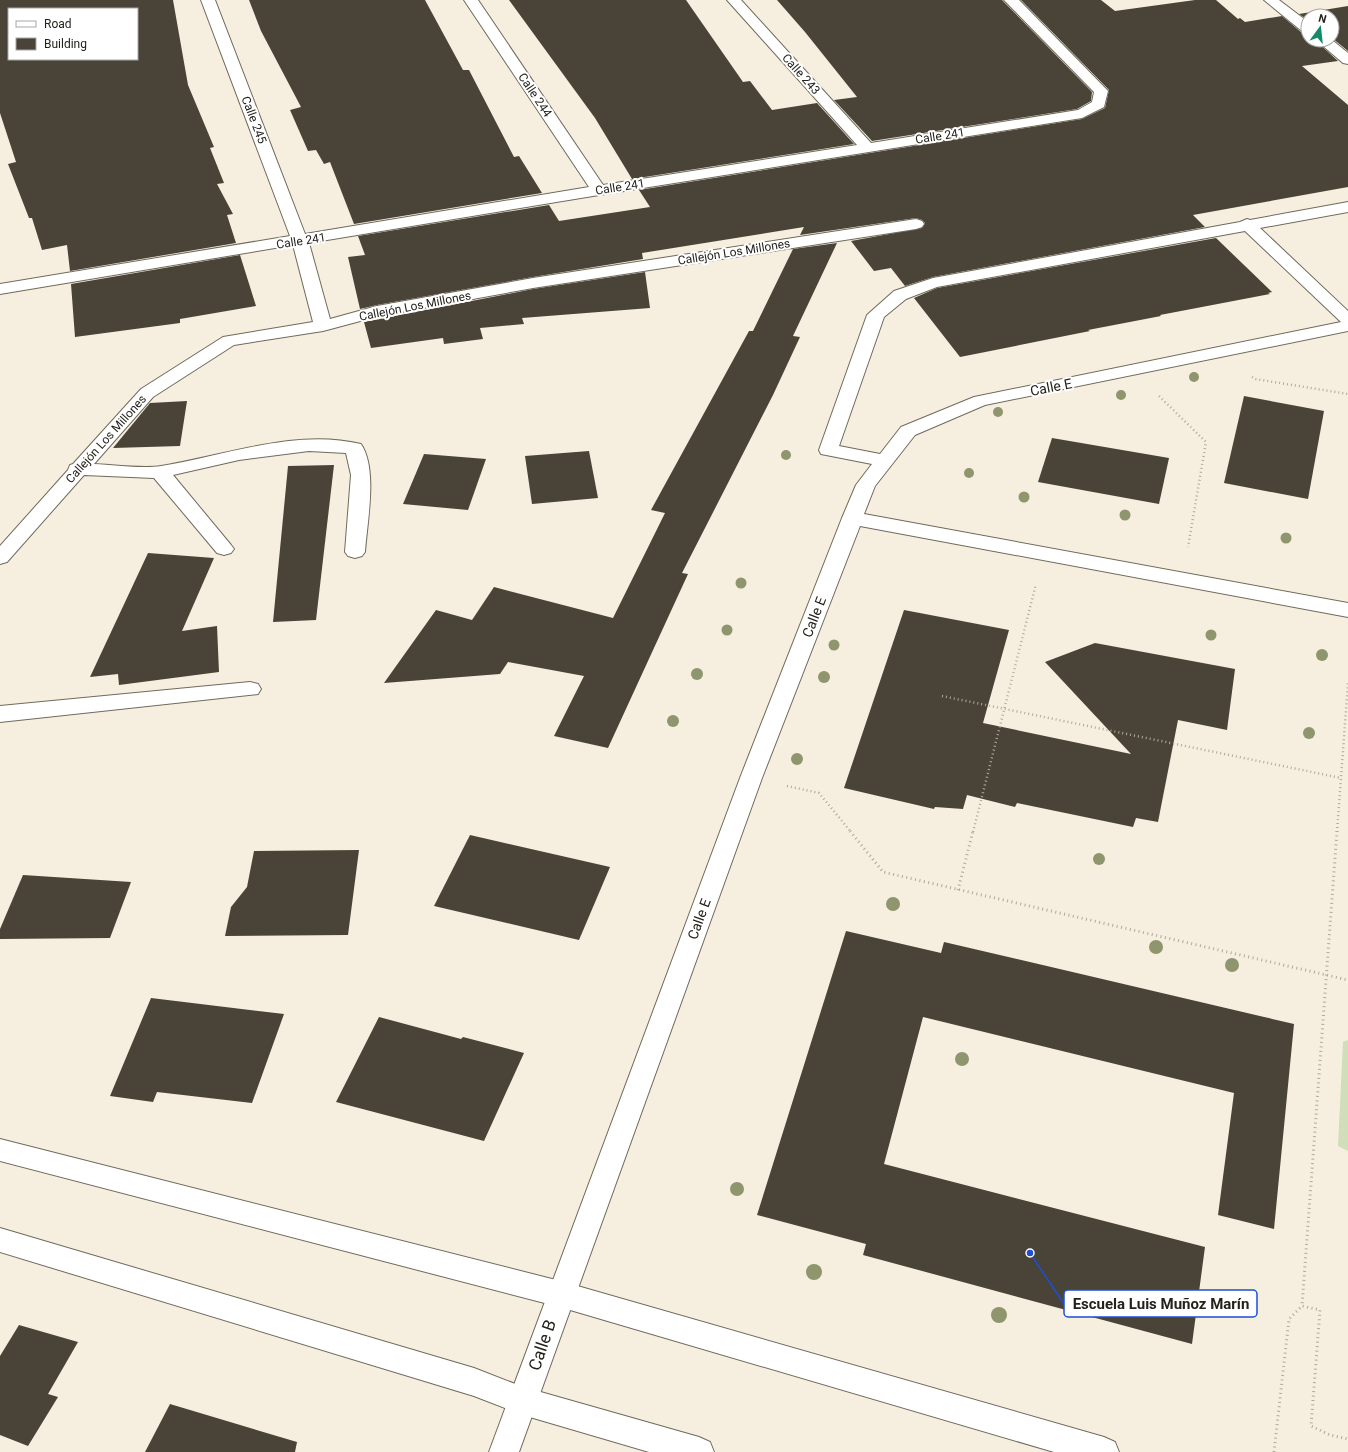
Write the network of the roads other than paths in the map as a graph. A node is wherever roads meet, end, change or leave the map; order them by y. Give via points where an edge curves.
1 (208, 0) edge
2 (471, 0) edge
3 (734, 0) edge
4 (1011, 0) edge
5 (1271, 0) edge
6 (1300, 23) edge
7 (1332, 48) edge
8 (1348, 60) edge
9 (867, 147) junction
10 (599, 190) junction
11 (1348, 207) edge
12 (916, 224) dead end
13 (1247, 224) junction
14 (300, 241) junction
15 (0, 289) edge
16 (1348, 320) edge
17 (322, 326) junction
18 (1348, 326) edge
19 (885, 461) junction
20 (77, 469) junction
21 (160, 472) junction
22 (852, 518) junction
23 (224, 549) dead end
24 (355, 552) dead end
25 (0, 558) edge
26 (1348, 610) edge
27 (250, 689) dead end
28 (0, 714) edge
29 (0, 1150) edge
30 (580, 1238) joint
31 (0, 1240) edge
32 (560, 1294) junction
33 (523, 1401) junction
34 (504, 1452) edge
35 (699, 1452) edge
36 (1104, 1452) edge

1 - 14 street, Calle 245
2 - 10 street, Calle 244
3 - 9 street, Calle 243
4 - 9 street, Calle 241 via 1101,90 1099,104 1082,114
5 - 6 street
7 - 8 street
9 - 10 street, Calle 241
10 - 14 street, Calle 241
11 - 13 street
12 - 17 street, Callejón Los Millones via 533,283 377,312
13 - 16 street
13 - 19 street via 933,283 900,295 876,315 828,450
14 - 15 street, Calle 241
14 - 17 street, Calle 245
17 - 20 street, Callejón Los Millones via 229,341 147,393
18 - 19 street, Calle E via 980,401 908,431
19 - 22 street, Calle E via 866,485
20 - 21 street
20 - 25 street, Callejón Los Millones
21 - 23 street
21 - 24 street via 239,454 309,445 354,448 361,475
22 - 26 street
22 - 30 street, Calle E via 751,778
27 - 28 street
29 - 32 street
30 - 32 street, Calle B
31 - 33 street via 474,1382
32 - 33 street, Calle B
32 - 36 street
33 - 34 street, Calle B
33 - 35 street

